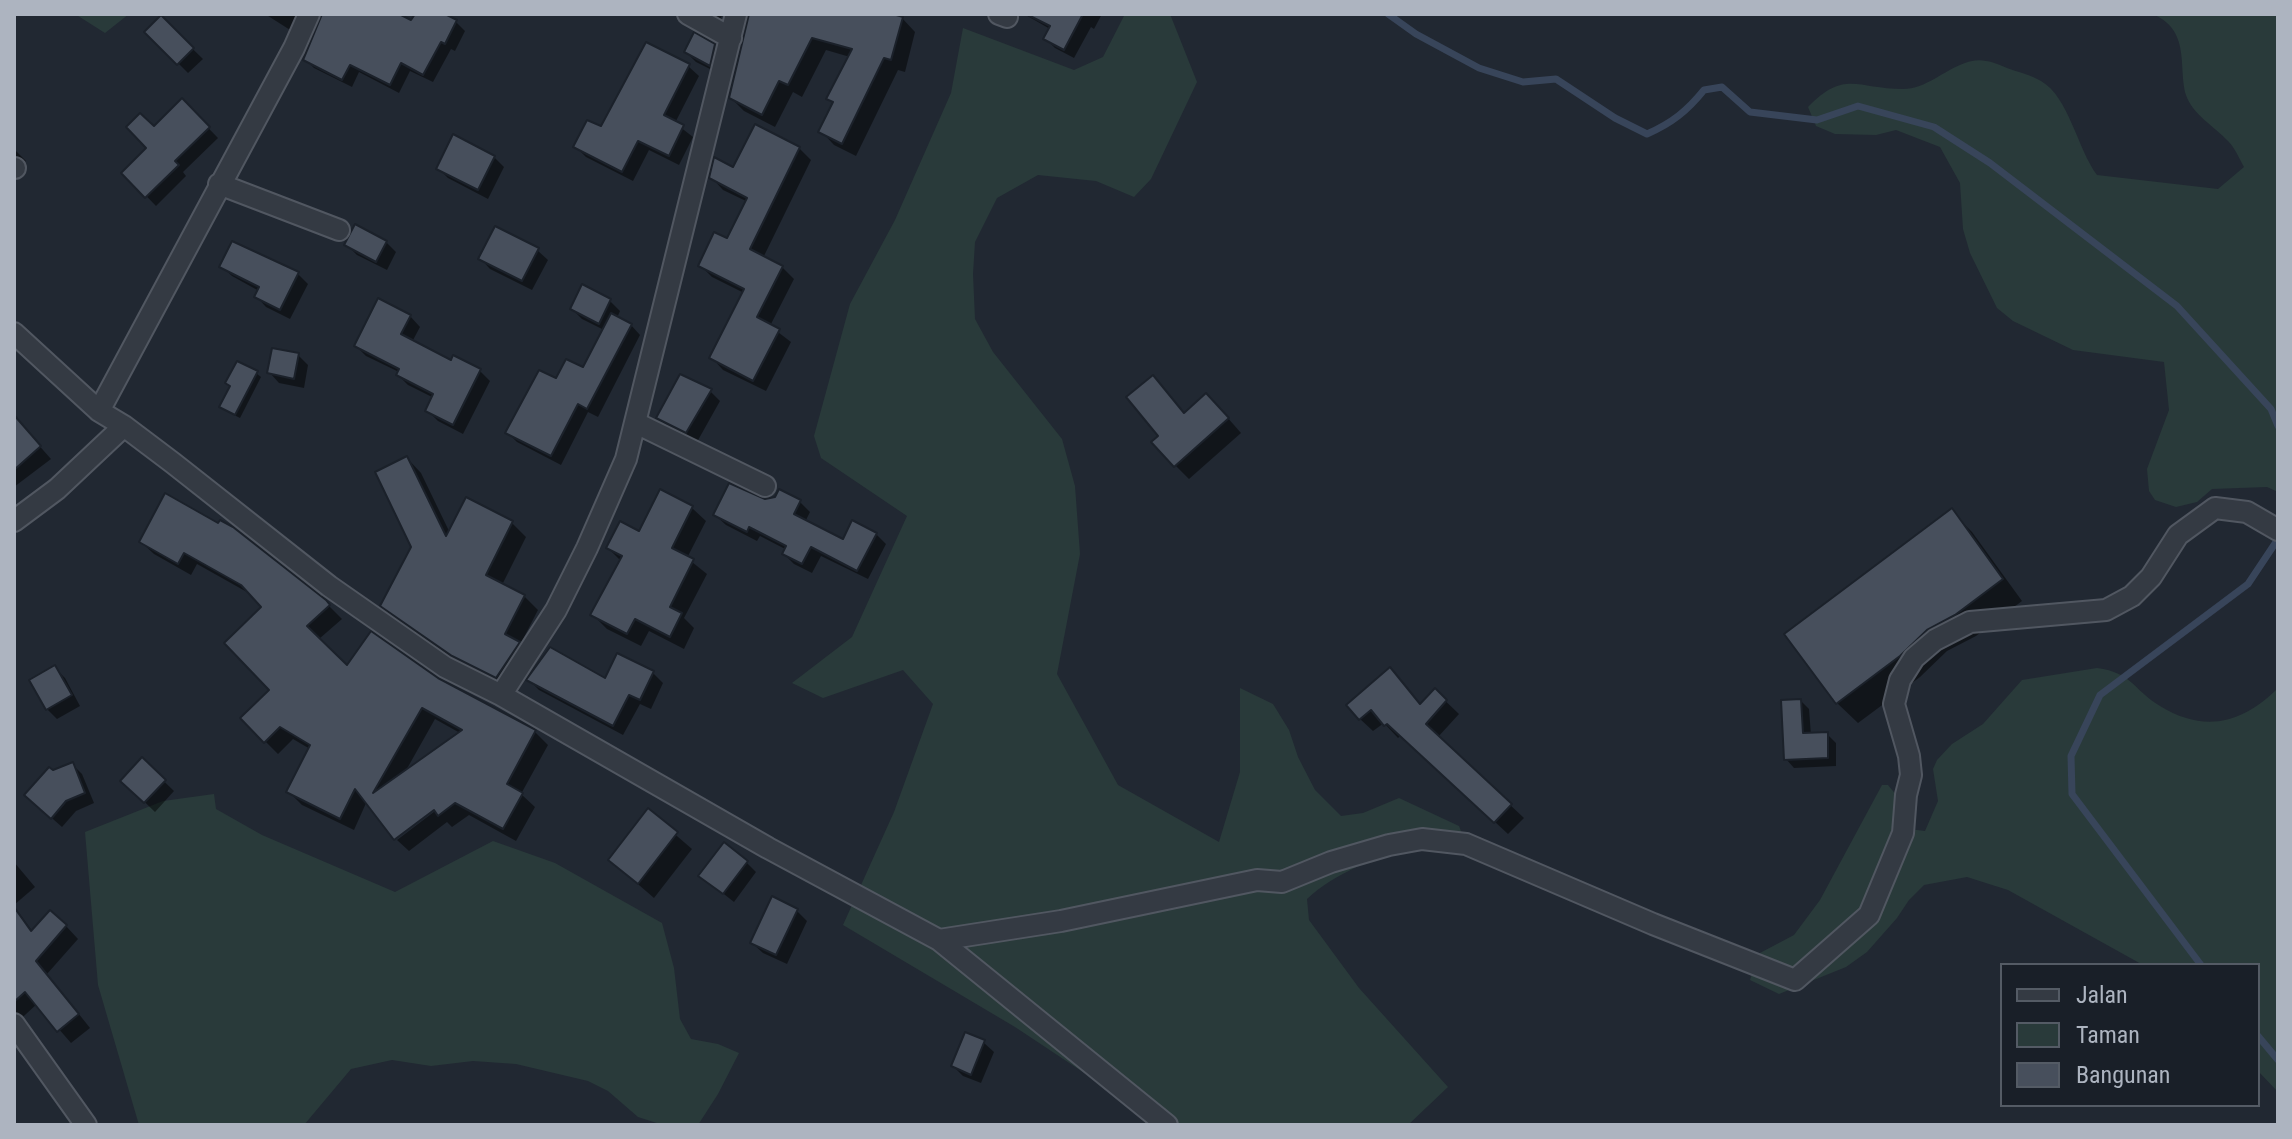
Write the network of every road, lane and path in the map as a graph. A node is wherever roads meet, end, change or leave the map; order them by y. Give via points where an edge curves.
1 (309, 14) edge
2 (688, 14) edge
3 (736, 14) edge
4 (731, 38) junction
5 (219, 184) junction
6 (339, 230) dead end
7 (14, 333) edge
8 (99, 411) junction
9 (636, 423) junction
10 (124, 426) junction
11 (765, 486) dead end
12 (14, 521) edge
13 (2275, 527) edge
14 (501, 695) junction
15 (939, 940) junction
16 (18, 1038) edge
17 (86, 1125) edge
18 (1167, 1125) edge

1 - 5 street
2 - 4 street
3 - 4 street
4 - 9 street
5 - 6 street
5 - 8 street
7 - 8 street
8 - 10 street
9 - 11 street
9 - 14 street via 587,548 556,610
10 - 12 street
10 - 14 street via 329,586 445,667
13 - 15 street via 2247,512 2215,508 2178,535 2132,596 2106,610 1970,622 1914,658 1900,680 1894,704 1911,775 1903,833 1869,915 1795,980 1466,844 1422,839 1331,862 1282,882 1257,880
14 - 15 street
15 - 18 street
16 - 17 street

